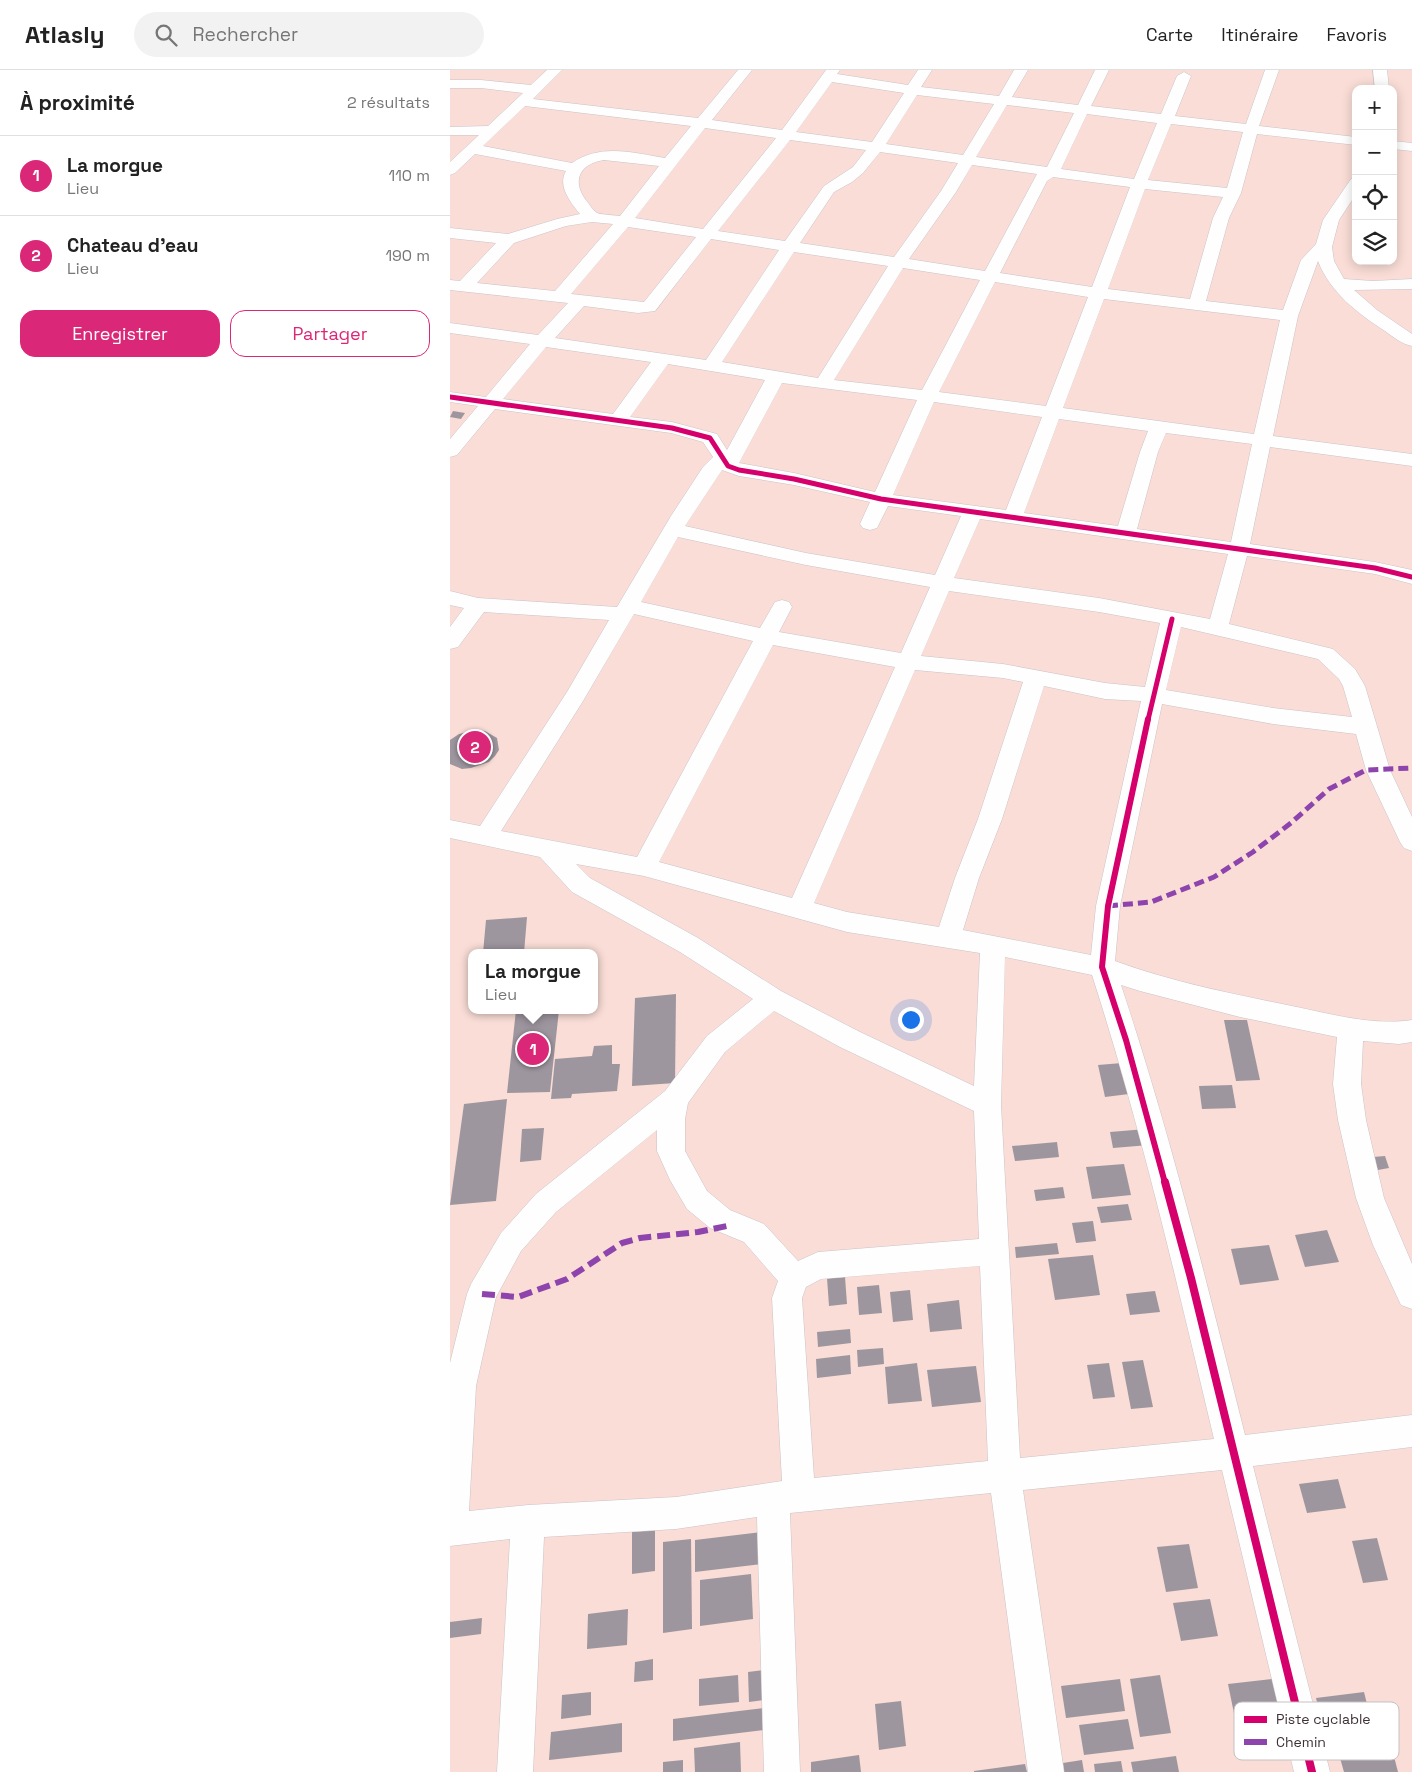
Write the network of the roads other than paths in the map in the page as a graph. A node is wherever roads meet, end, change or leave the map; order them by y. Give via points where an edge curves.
1 (555, 70) edge
2 (745, 70) edge
3 (925, 70) edge
4 (1021, 70) edge
5 (1102, 70) edge
6 (1272, 70) edge
7 (1380, 70) edge
8 (830, 74) edge
9 (1184, 76) dead end
10 (450, 84) edge
11 (1382, 85) edge
12 (536, 90) junction
13 (912, 90) junction
14 (1004, 100) junction
15 (523, 102) junction
16 (1084, 110) junction
17 (1167, 118) junction
18 (701, 123) junction
19 (1251, 129) junction
20 (493, 130) junction
21 (450, 131) edge
22 (786, 135) junction
23 (1352, 141) edge
24 (1397, 145) edge
25 (1412, 147) edge
26 (876, 148) junction
27 (473, 149) junction
28 (967, 160) junction
29 (669, 163) junction
30 (574, 168) junction
31 (450, 170) edge
32 (1052, 171) junction
33 (1139, 184) junction
34 (1352, 188) edge
35 (1233, 193) junction
36 (592, 217) junction
37 (624, 222) junction
38 (450, 233) edge
39 (707, 234) junction
40 (508, 239) junction
41 (790, 246) junction
42 (1324, 246) junction
43 (898, 263) junction
44 (990, 276) junction
45 (1339, 284) junction
46 (1412, 284) edge
47 (457, 286) edge
48 (1098, 293) junction
49 (559, 297) junction
50 (580, 300) junction
51 (1196, 304) junction
52 (1290, 316) junction
53 (450, 328) edge
54 (1412, 341) edge
55 (541, 342) junction
56 (662, 358) junction
57 (711, 366) junction
58 (776, 377) junction
59 (823, 384) junction
60 (928, 396) junction
61 (450, 397) edge
62 (491, 402) junction
63 (1053, 412) junction
64 (618, 420) junction
65 (1159, 427) junction
66 (1262, 441) junction
67 (450, 451) edge
68 (1412, 460) edge
69 (725, 462) junction
70 (881, 500) junction
71 (974, 512) junction
72 (1013, 517) junction
73 (870, 524) dead end
74 (673, 530) junction
75 (1126, 533) junction
76 (1239, 549) junction
77 (1412, 577) edge
78 (942, 583) junction
79 (450, 598) edge
80 (478, 605) junction
81 (782, 607) dead end
82 (626, 610) junction
83 (1172, 619) junction
84 (1218, 627) junction
85 (768, 637) junction
86 (450, 642) edge
87 (909, 662) junction
88 (1036, 676) junction
89 (1153, 695) junction
90 (1367, 727) junction
91 (450, 829) edge
92 (486, 836) junction
93 (1412, 842) edge
94 (548, 850) junction
95 (644, 867) junction
96 (799, 910) junction
97 (948, 937) junction
98 (993, 945) junction
99 (1102, 967) junction
100 (772, 998) junction
101 (1352, 1029) junction
102 (1412, 1031) edge
103 (675, 1100) junction
104 (987, 1105) junction
105 (995, 1251) junction
106 (794, 1278) junction
107 (1412, 1295) edge
108 (1412, 1431) edge
109 (1232, 1453) junction
110 (1005, 1476) junction
111 (786, 1497) junction
112 (528, 1521) junction
113 (451, 1529) edge
114 (1294, 1702) edge
115 (515, 1772) edge
116 (782, 1772) edge
117 (1046, 1772) edge

1 - 12 street
2 - 18 street
3 - 13 street
4 - 14 street
5 - 16 street
6 - 19 street
7 - 11 street
8 - 13 street
8 - 22 street
9 - 17 street
10 - 12 street
12 - 15 street
13 - 14 street
13 - 26 street
14 - 16 street
14 - 28 street
15 - 18 street
15 - 20 street
16 - 17 street
16 - 32 street
17 - 19 street
17 - 33 street
18 - 22 street
18 - 29 street
19 - 23 street
19 - 35 street
20 - 21 street
20 - 27 street
22 - 26 street
22 - 39 street
24 - 25 street
26 - 28 street
26 - 41 street via 847,179 830,189
27 - 30 street
27 - 31 street
28 - 32 street
28 - 43 street
29 - 30 street via 606,155 589,159
29 - 37 street
30 - 36 street via 570,176 571,189
32 - 33 street
32 - 44 street via 1040,180
33 - 35 street
33 - 48 street
34 - 42 street via 1336,210
35 - 51 street via 1221,218
36 - 37 street
36 - 40 street via 563,222
37 - 39 street
37 - 49 street
38 - 40 street
39 - 41 street
39 - 50 street via 649,307
40 - 47 street
41 - 43 street
41 - 57 street
42 - 45 street via 1326,260
42 - 52 street via 1309,260
43 - 44 street
43 - 59 street
44 - 48 street
44 - 60 street
45 - 46 street
45 - 54 street via 1370,312
47 - 49 street
48 - 51 street
48 - 63 street
49 - 50 street
50 - 55 street
51 - 52 street
52 - 66 street
53 - 55 street
55 - 56 street
55 - 62 street
56 - 57 street
56 - 64 street
57 - 58 street
58 - 59 street
58 - 69 street
59 - 60 street
60 - 63 street
60 - 70 street
61 - 62 street
62 - 64 street
62 - 67 street
63 - 65 street
63 - 72 street
64 - 69 street via 672,428 710,438
65 - 66 street
65 - 75 street
66 - 68 street
66 - 76 street
69 - 70 street via 750,473 794,479
69 - 74 street via 710,471
70 - 71 street
70 - 73 street
71 - 72 street
71 - 78 street
72 - 75 street
74 - 78 street via 806,560
74 - 82 street
75 - 76 street
76 - 77 street via 1375,568
76 - 84 street
78 - 83 street via 1099,605
78 - 87 street
79 - 80 street
80 - 82 street
80 - 86 street
81 - 85 street
82 - 85 street
82 - 92 street
83 - 84 street
83 - 89 street
84 - 90 street via 1325,654 1347,674 1354,686
85 - 87 street
85 - 95 street
87 - 88 street
87 - 96 street
88 - 89 street via 1105,691
88 - 97 street
89 - 90 street via 1272,716
89 - 99 street via 1108,906
90 - 93 street via 1378,770
91 - 92 street
92 - 94 street
94 - 95 street
94 - 100 street via 581,885
95 - 96 street
96 - 97 street via 847,922
97 - 98 street
98 - 99 street
98 - 104 street
99 - 101 street via 1140,981 1240,1006
99 - 109 street via 1126,1040 1191,1278
100 - 103 street via 716,1044
100 - 104 street
101 - 102 street
101 - 107 street via 1347,1084 1352,1120 1370,1198
103 - 106 street via 671,1119 671,1152 697,1200 720,1219 754,1233
103 - 113 street via 546,1203 511,1242 482,1294 460,1386
104 - 105 street
105 - 106 street via 818,1266
105 - 110 street
106 - 111 street via 787,1298
108 - 109 street
109 - 110 street
109 - 114 street
110 - 111 street
110 - 117 street
111 - 112 street via 676,1513
111 - 116 street
112 - 113 street
112 - 115 street

